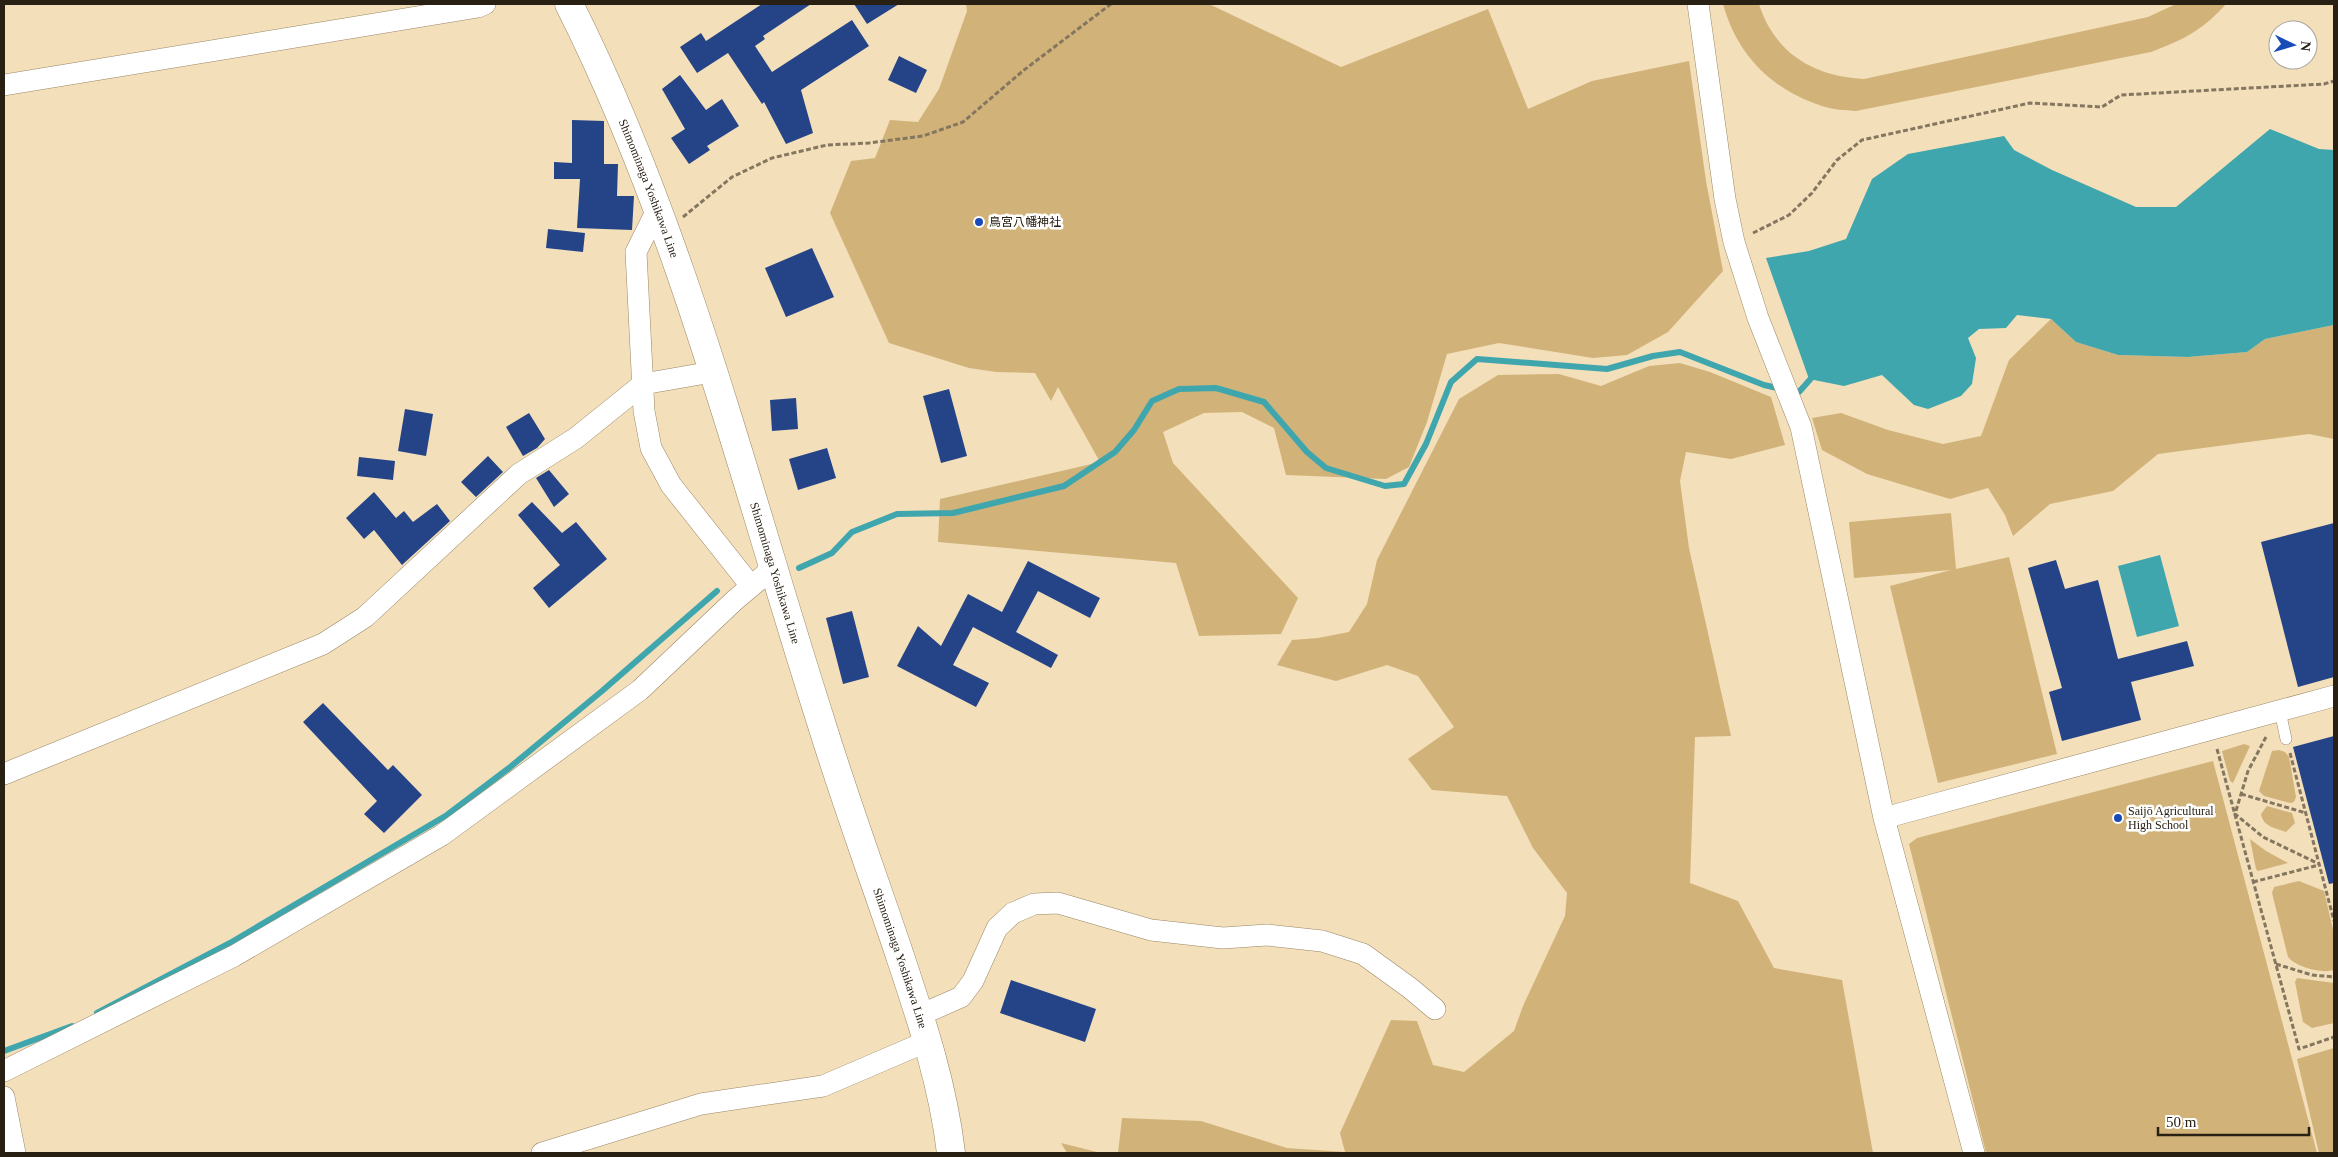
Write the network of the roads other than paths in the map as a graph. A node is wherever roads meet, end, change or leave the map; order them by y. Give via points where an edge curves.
1 (485, 4) edge
2 (569, 4) edge
3 (1698, 4) edge
4 (4, 85) edge
5 (662, 221) junction
6 (712, 372) junction
7 (643, 384) junction
8 (773, 568) junction
9 (751, 586) junction
10 (2334, 696) edge
11 (2280, 711) junction
12 (2286, 738) road end
13 (4, 774) edge
14 (1884, 818) junction
15 (1435, 1009) dead end
16 (920, 1015) junction
17 (928, 1041) junction
18 (4, 1071) edge
19 (4, 1097) edge
20 (15, 1153) edge
21 (542, 1153) edge
22 (951, 1153) edge
23 (1974, 1153) edge

1 - 4 street
2 - 5 main road, Shimominaga Yoshikawa Line via 598,62
3 - 14 street via 1734,242 1758,318 1801,427
5 - 6 main road, Shimominaga Yoshikawa Line
5 - 7 street via 636,252
6 - 7 street
6 - 8 main road, Shimominaga Yoshikawa Line
7 - 9 street via 651,448 671,485
7 - 13 street via 576,438 519,474 365,617 323,644
8 - 9 street
8 - 16 main road, Shimominaga Yoshikawa Line via 821,724
9 - 18 street via 640,690 442,835 234,956
10 - 11 street
11 - 12 lane
11 - 14 street
14 - 23 street
15 - 16 street via 1363,954 1322,941 1267,935 1223,938 1151,930 1058,903 1034,904 1012,913 997,928 973,981 961,997
16 - 17 main road, Shimominaga Yoshikawa Line
17 - 21 street via 823,1086 701,1104
17 - 22 main road, Shimominaga Yoshikawa Line via 947,1117
19 - 20 street

